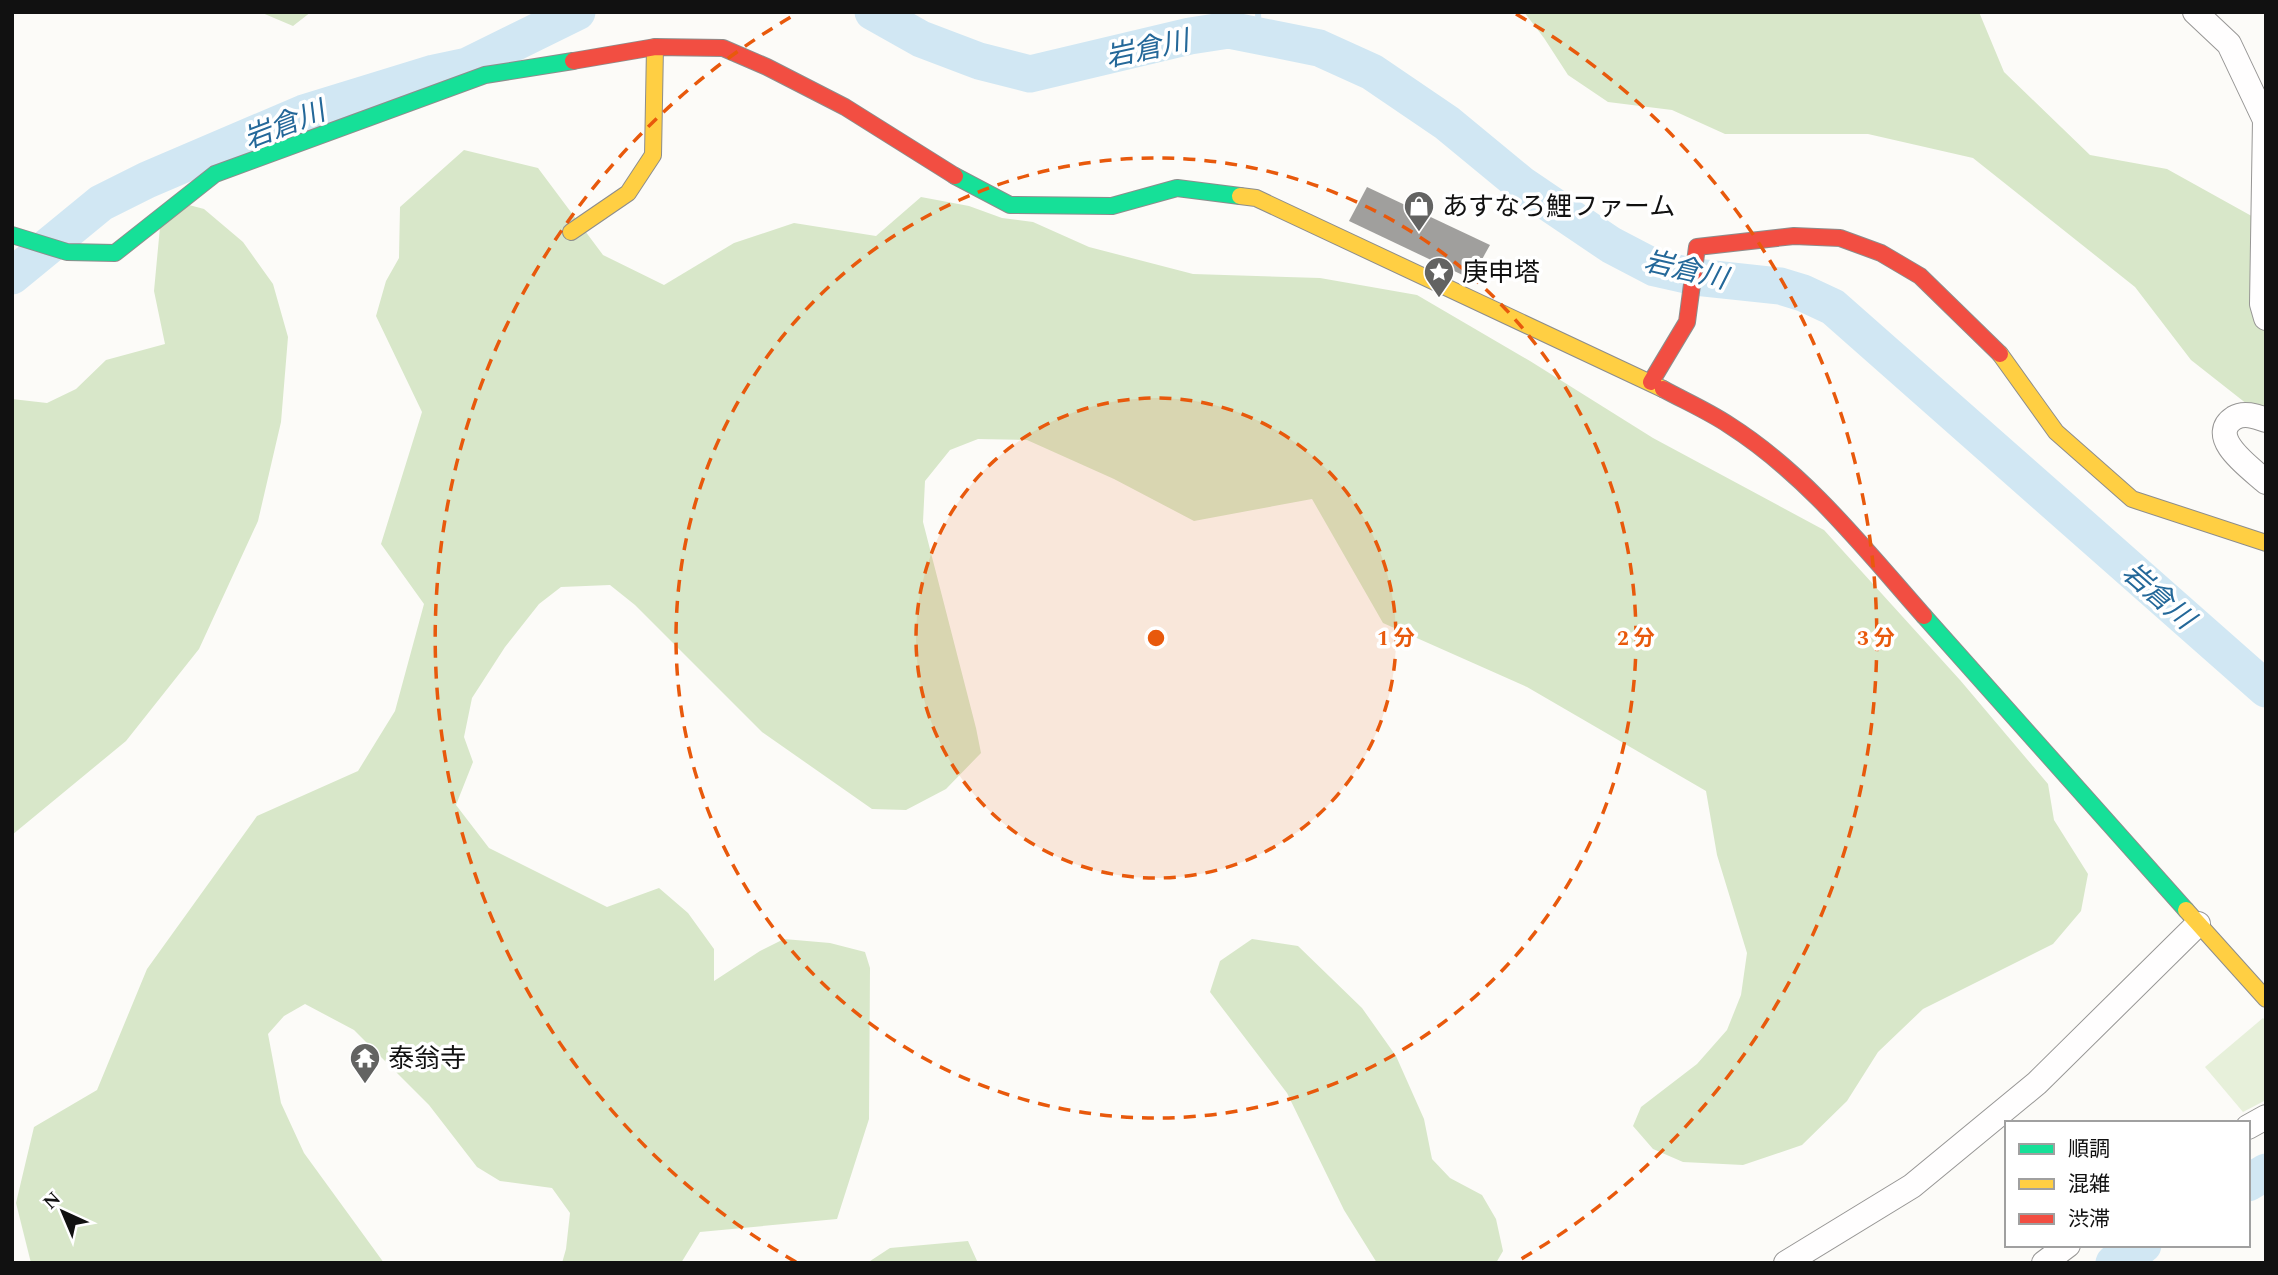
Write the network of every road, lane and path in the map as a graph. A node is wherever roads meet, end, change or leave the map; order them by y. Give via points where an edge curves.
1 (2195, 12) edge
2 (655, 47) junction
3 (571, 232) dead end
4 (12, 235) edge
5 (2266, 318) edge
6 (1651, 382) junction
7 (2266, 420) edge
8 (2266, 482) edge
9 (2266, 543) edge
10 (2198, 924) junction
11 (2266, 999) edge
12 (2266, 1117) edge
13 (2250, 1126) edge
14 (2065, 1247) edge
15 (1786, 1263) edge
16 (2044, 1263) edge

1 - 5 street via 2229,44 2265,120 2262,304
2 - 3 street via 653,155 628,192
2 - 4 street via 485,75 215,174 115,253 67,252
2 - 6 street via 723,48 767,66 1010,205 1112,206 1177,188 1256,198
6 - 9 street via 1687,322 1697,247 1794,236 1840,238 1881,253 1920,276 1996,348 2056,432 2132,499
6 - 10 street via 1730,425 1829,510
7 - 8 street via 2237,416 2229,422 2224,437 2235,454
10 - 11 street
10 - 15 street via 2037,1083 1912,1186
12 - 13 street
14 - 16 street

